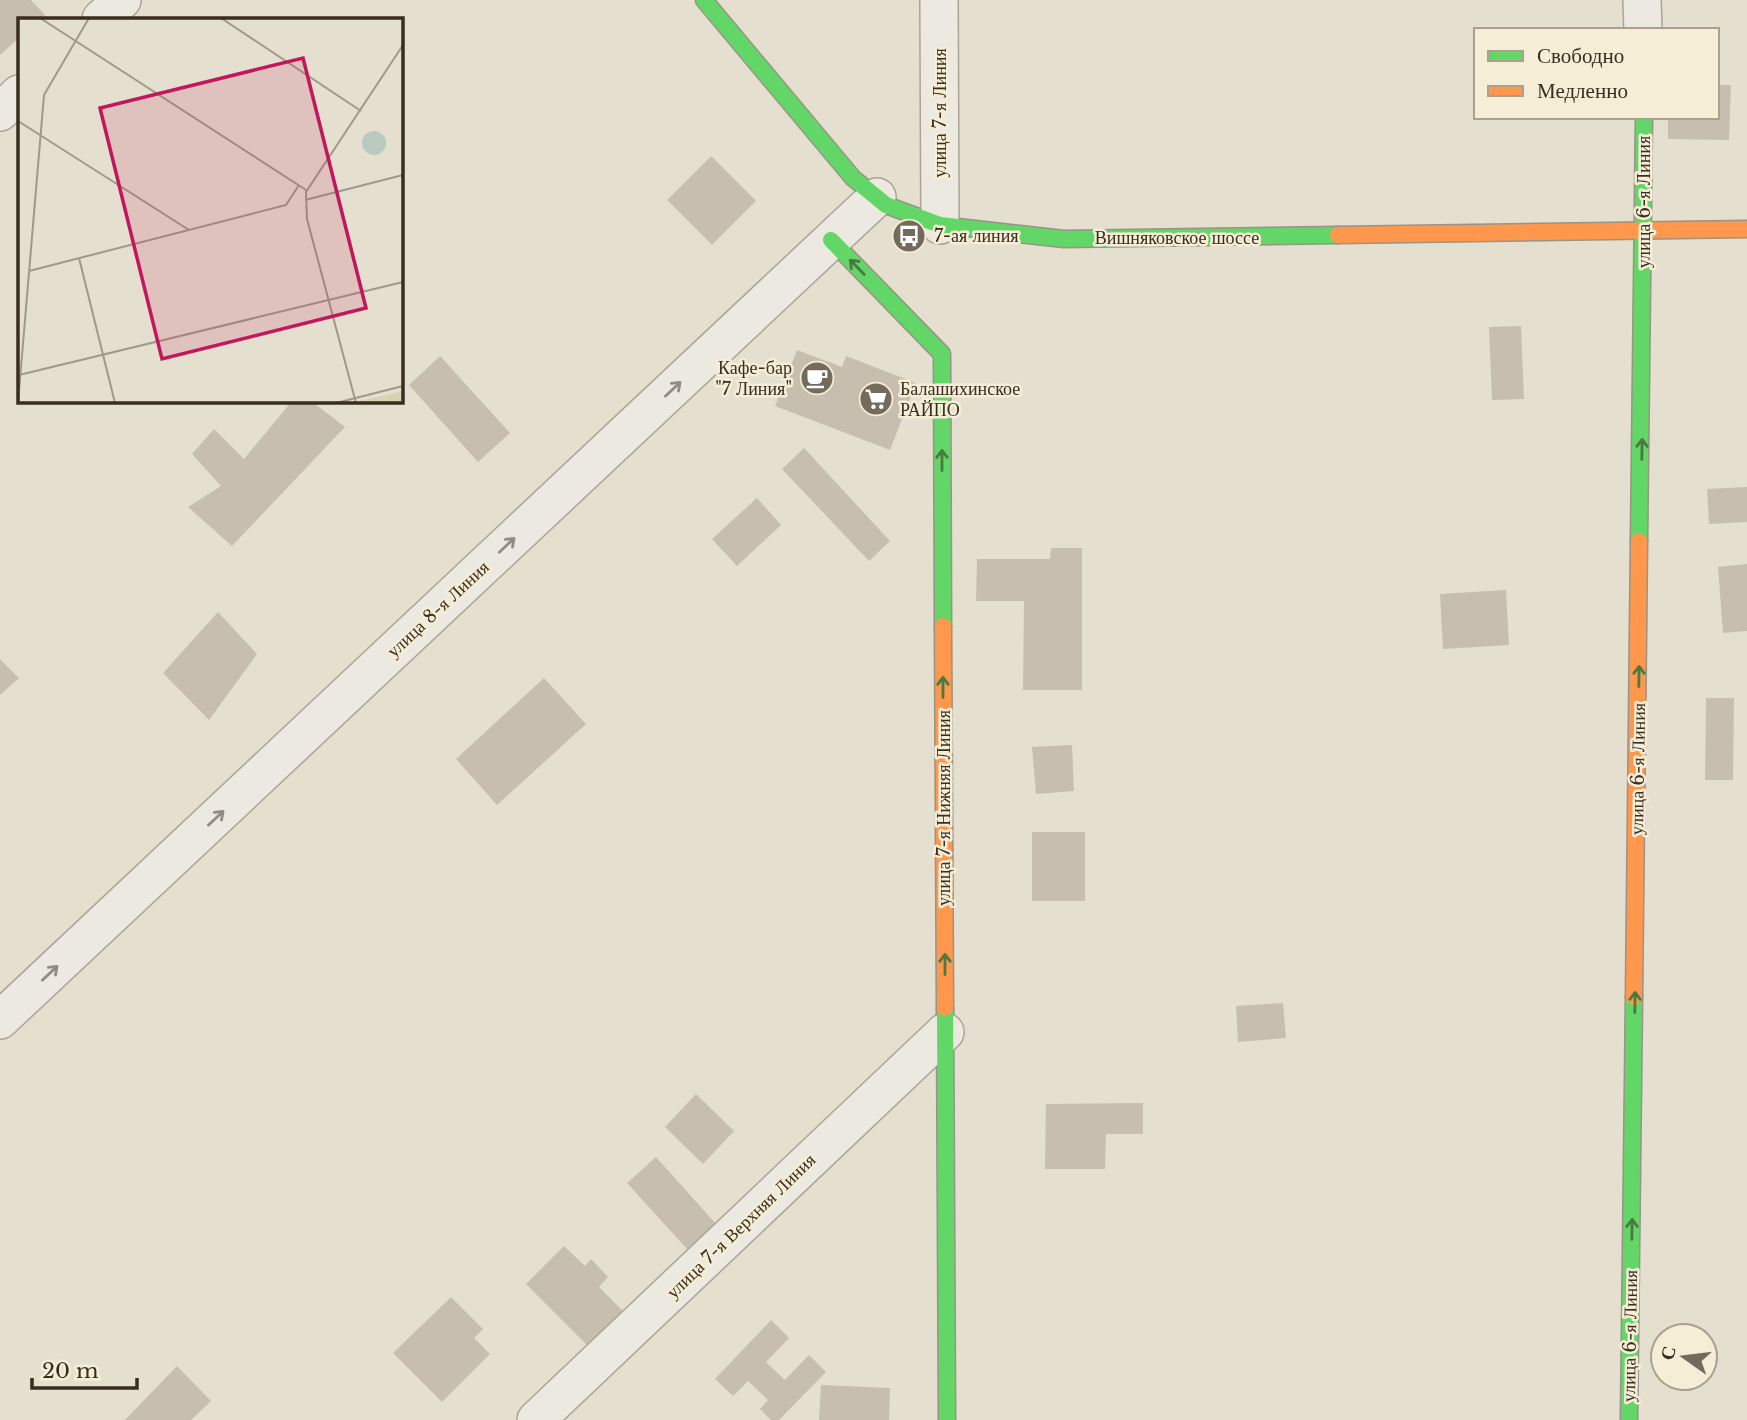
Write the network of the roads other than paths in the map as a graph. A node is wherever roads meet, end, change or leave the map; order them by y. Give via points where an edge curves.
1 (122, 0) edge
2 (704, 0) edge
3 (939, 0) edge
4 (1642, 0) edge
5 (102, 18) edge
6 (1643, 28) edge
7 (18, 95) edge
8 (0, 112) edge
9 (1644, 119) edge
10 (877, 197) junction
11 (940, 225) junction
12 (1747, 229) edge
13 (1645, 231) junction
14 (831, 240) junction
15 (0, 1020) edge
16 (945, 1032) junction
17 (536, 1420) edge
18 (947, 1420) edge
19 (1629, 1420) edge

1 - 5 street
2 - 10 street, Вишняковское шоссе via 831,153
3 - 11 street, улица 7-я Линия
4 - 6 street
7 - 8 street
9 - 13 street, улица 6-я Линия
10 - 11 street, Вишняковское шоссе via 886,205
10 - 14 street, улица 8-я Линия
11 - 13 street, Вишняковское шоссе via 1064,239
12 - 13 street, Вишняковское шоссе
19 -> 13 street, улица 6-я Линия
15 -> 14 street, улица 8-я Линия
16 -> 14 street, улица 7-я Нижняя Линия via 942,354
16 - 17 street, улица 7-я Верхняя Линия
16 - 18 street, улица 7-я Нижняя Линия

